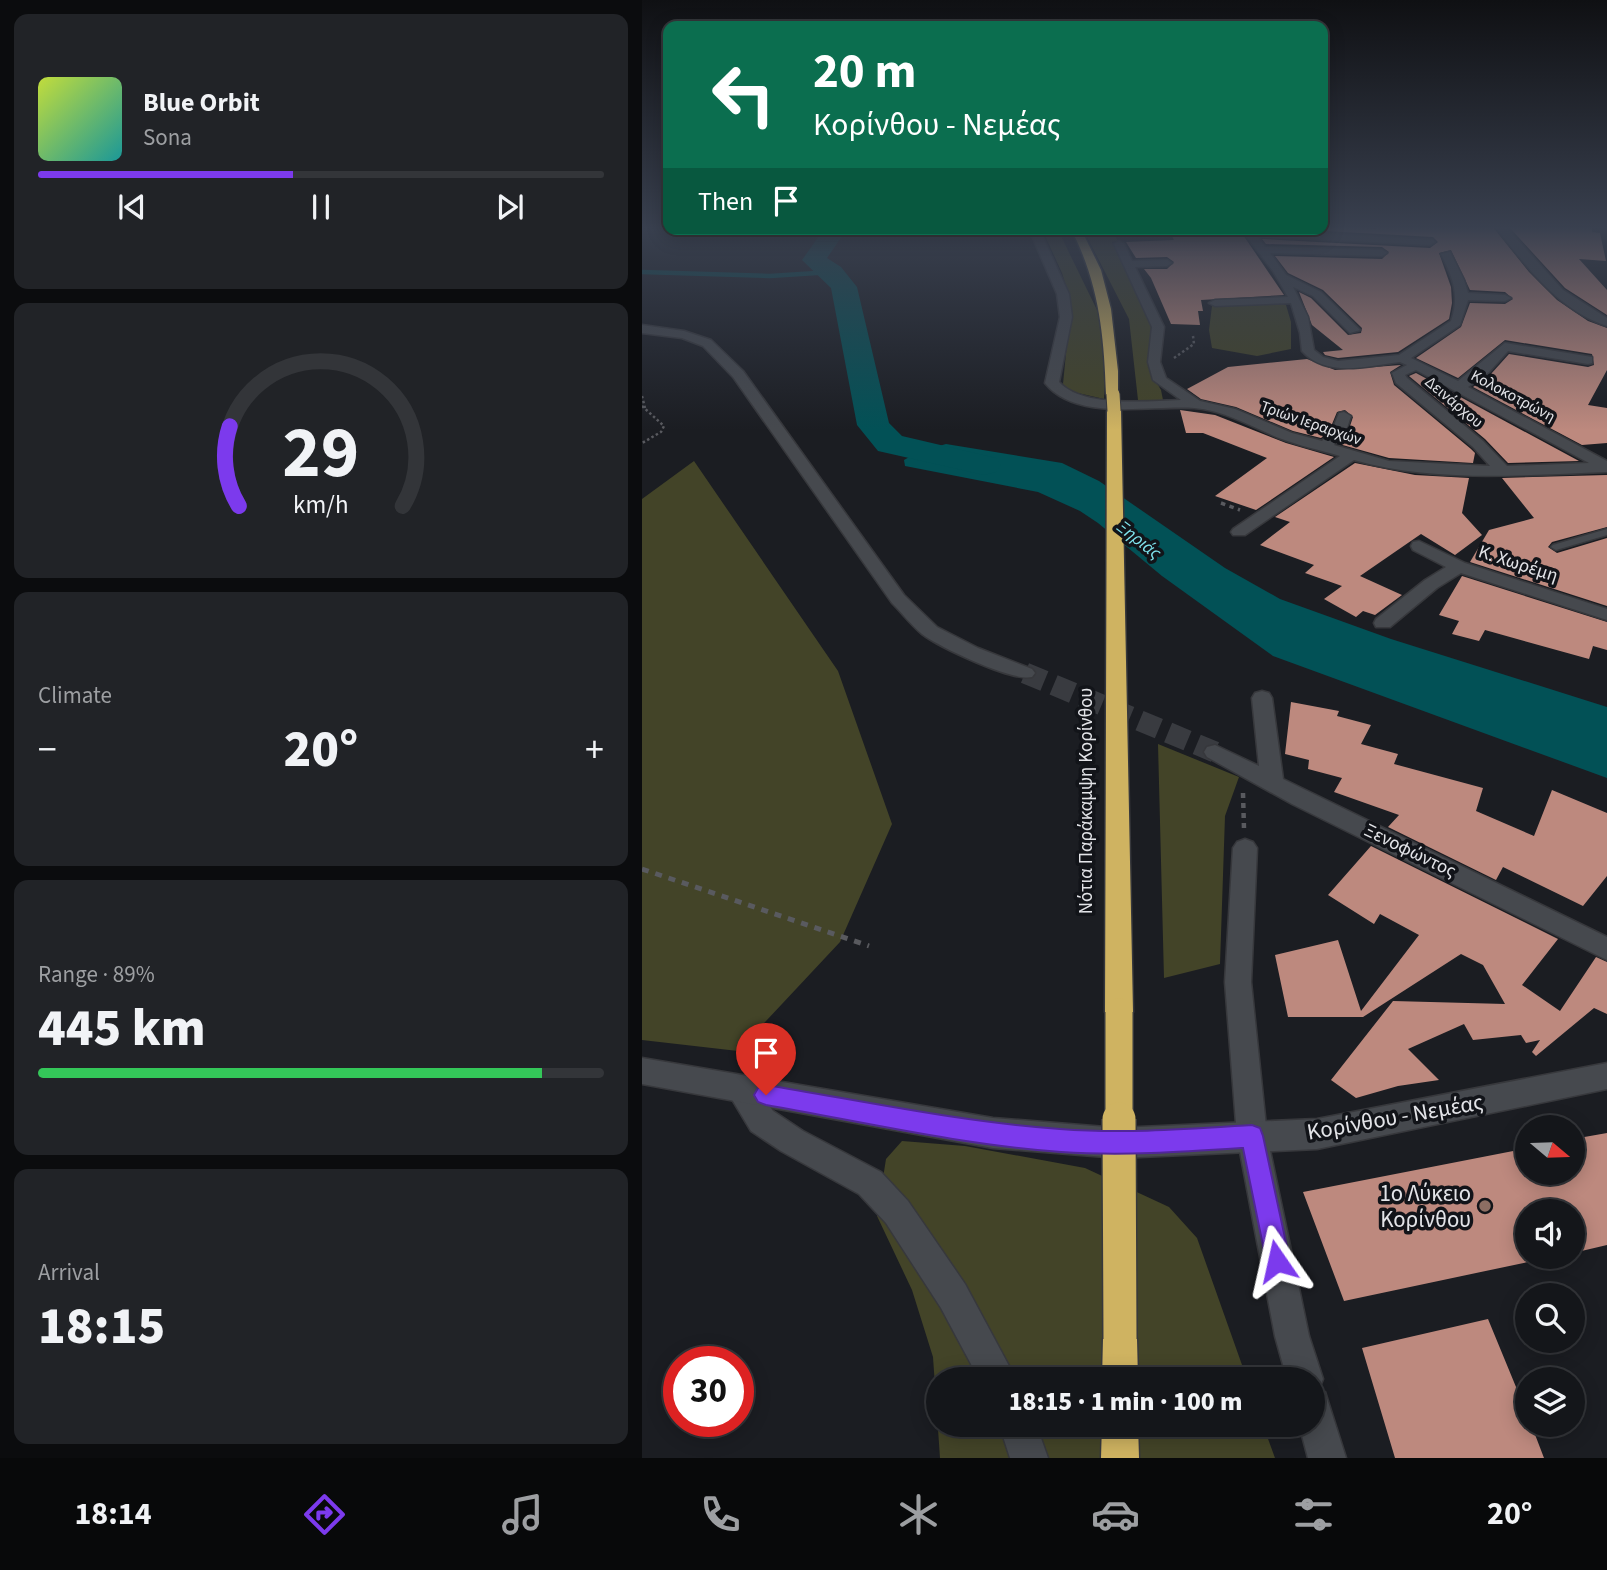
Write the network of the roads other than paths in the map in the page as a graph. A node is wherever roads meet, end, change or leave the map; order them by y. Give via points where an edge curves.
1 (1063, 294) edge
2 (1103, 294) edge
3 (1142, 294) edge
4 (1291, 294) edge
5 (1316, 294) edge
6 (1562, 294) edge
7 (1463, 296) joint
8 (1505, 298) dead end
9 (1294, 300) junction
10 (1215, 303) dead end
11 (1607, 323) edge
12 (642, 329) edge
13 (1354, 330) dead end
14 (1403, 358) junction
15 (1588, 360) dead end
16 (1416, 366) junction
17 (1459, 387) junction
18 (1195, 404) junction
19 (1344, 416) dead end
20 (1323, 448) junction
21 (1350, 456) junction
22 (1607, 467) edge
23 (1503, 471) junction
24 (1239, 532) dead end
25 (1607, 532) edge
26 (1419, 546) dead end
27 (1556, 547) dead end
28 (1459, 567) junction
29 (1607, 615) edge
30 (1383, 624) dead end
31 (1025, 673) tunnel mouth
32 (1262, 698) dead end
33 (1215, 752) tunnel mouth
34 (1272, 782) junction
35 (1245, 848) road end
36 (1607, 949) edge
37 (642, 1071) edge
38 (1607, 1076) edge
39 (742, 1091) junction
40 (1252, 1136) junction
41 (992, 1367) edge
42 (1120, 1367) edge
43 (1301, 1367) edge
44 (1022, 1437) edge
45 (1120, 1437) edge
46 (1321, 1437) edge
47 (1029, 1458) edge
48 (1120, 1458) edge
49 (1327, 1458) edge

1 - 18 street via 1066,317 1053,373 1056,391 1071,399 1094,402
2 - 42 highway, Νότια Παράκαμψη Κορίνθου, bridge via 1115,454
3 - 18 street, Τριών Ιεραρχών via 1158,327 1154,362 1160,380
4 - 9 street
5 - 13 street
6 - 11 street
7 - 8 street
7 - 14 street via 1456,323
9 - 10 street
9 - 14 street via 1308,329 1308,351 1319,360 1338,365
12 - 31 street via 707,343 738,374 898,599 930,631
14 - 16 street, Κολοκοτρώνη
15 - 17 street via 1505,346
16 - 17 street, Κολοκοτρώνη
16 - 23 street, Δεινάρχου via 1398,373 1401,380 1478,444
17 - 22 street, Κολοκοτρώνη
18 - 20 street, Τριών Ιεραρχών via 1230,412
19 - 20 street via 1339,431
20 - 21 street, Τριών Ιεραρχών
21 - 23 street, Τριών Ιεραρχών via 1388,465
21 - 24 street
22 - 23 street, Τριών Ιεραρχών
25 - 27 lane
26 - 28 street, Κ. Χωρέμη
28 - 29 street, Κ. Χωρέμη
28 - 30 street
32 - 34 street
33 - 34 street, Ξενοφώντος
34 - 36 street, Ξενοφώντος
35 - 40 street via 1238,982
37 - 39 street, Κορίνθου - Νεμέας
38 - 40 street, Κορίνθου - Νεμέας via 1317,1134
39 - 40 street, Κορίνθου - Νεμέας via 993,1133 1062,1140 1155,1142
39 - 41 street via 762,1121 870,1183 897,1212 954,1296
40 - 43 street
44 - 47 street
45 - 48 highway
46 - 49 street

